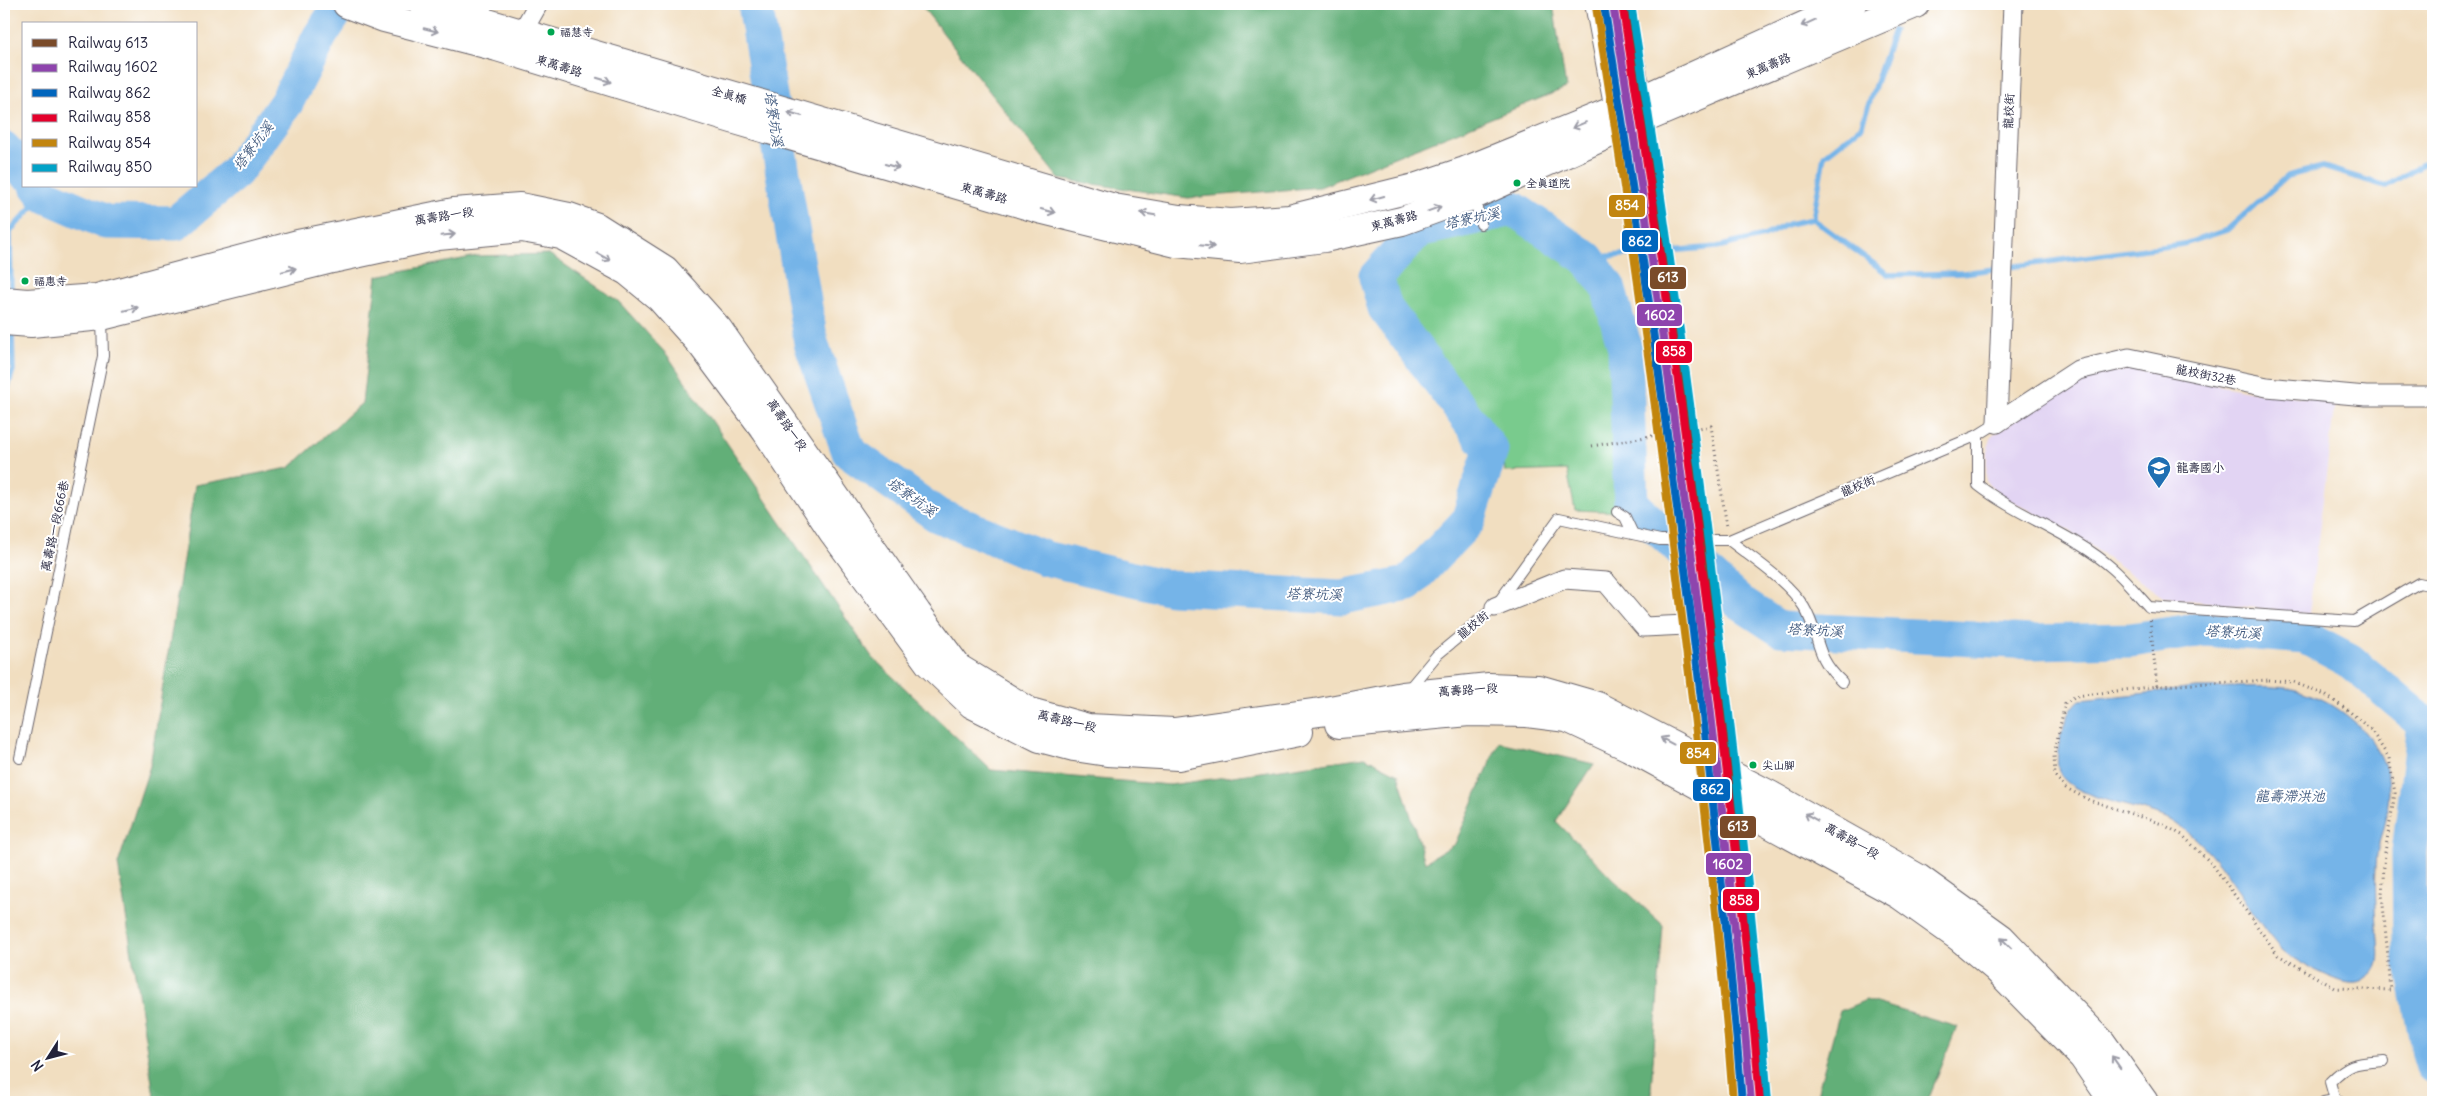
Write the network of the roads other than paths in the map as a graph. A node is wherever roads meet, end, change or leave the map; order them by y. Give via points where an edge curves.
1 (346, 4) edge
2 (423, 4) edge
3 (538, 4) edge
4 (1590, 4) edge
5 (1630, 4) edge
6 (1915, 4) edge
7 (2013, 4) edge
8 (1870, 11) edge
9 (489, 24) edge
10 (521, 34) junction
11 (703, 87) joint
12 (1648, 107) junction
13 (732, 119) joint
14 (1612, 122) junction
15 (844, 140) junction
16 (1470, 183) junction
17 (1480, 224) dead end
18 (99, 307) junction
19 (21, 309) edge
20 (4, 321) edge
21 (2433, 396) edge
22 (1997, 423) junction
23 (1978, 436) junction
24 (1617, 512) dead end
25 (1633, 534) junction
26 (1729, 540) junction
27 (2433, 586) edge
28 (1495, 607) junction
29 (1686, 625) road end
30 (1842, 682) dead end
31 (1403, 707) junction
32 (20, 758) dead end
33 (2384, 1061) dead end
34 (2338, 1101) edge
35 (2114, 1102) edge
36 (2144, 1102) edge
37 (2324, 1102) edge

1 -> 9 main road, 東萬壽路 via 384,18
2 - 9 main road, 東萬壽路
3 - 10 street
4 - 14 lane
5 - 12 lane
6 - 8 main road, 東萬壽路
7 - 22 street, 龍校街
8 - 12 main road, 東萬壽路
9 - 10 main road, 東萬壽路
9 -> 13 main road, 東萬壽路
10 - 11 main road, 東萬壽路
15 -> 11 main road, 全真橋
12 - 14 main road, 東萬壽路
13 - 15 main road, 全真橋
14 - 16 main road, 東萬壽路
15 - 16 main road, 東萬壽路 via 1043,210 1176,243 1240,249 1324,238 1402,221
16 - 17 lane
18 - 19 main road, 萬壽路一段
18 - 31 main road, 萬壽路一段 via 438,236 522,228 561,235 628,271 660,298 702,344 766,431 833,532 929,662 972,704 1040,738 1074,747 1178,756 1334,725
18 - 32 lane, 萬壽路一段666巷 via 103,356
19 - 20 main road, 萬壽路一段
21 - 22 street, 龍校街32巷 via 2366,396 2267,387 2129,358 2078,370
22 - 23 lane, 龍校街
23 - 26 lane, 龍校街
23 - 27 lane via 1978,485 2111,567 2149,607 2354,622 2419,583
24 - 25 lane via 1625,517
25 - 26 lane, 龍校街 via 1660,540
25 - 28 lane, 龍校街 via 1559,518
26 - 30 lane via 1795,594 1805,609 1823,661
28 - 29 street via 1564,579 1606,582 1644,628
28 - 31 lane, 龍校街 via 1437,655
31 - 35 main road, 萬壽路一段 via 1567,718 1629,747 1900,895 1959,936 1996,968 2083,1057
36 -> 31 main road, 萬壽路一段 via 2102,1043 2001,938 1918,878 1770,795 1597,706 1538,689 1489,687
33 - 34 lane via 2359,1062 2343,1068 2330,1082
34 - 37 lane

